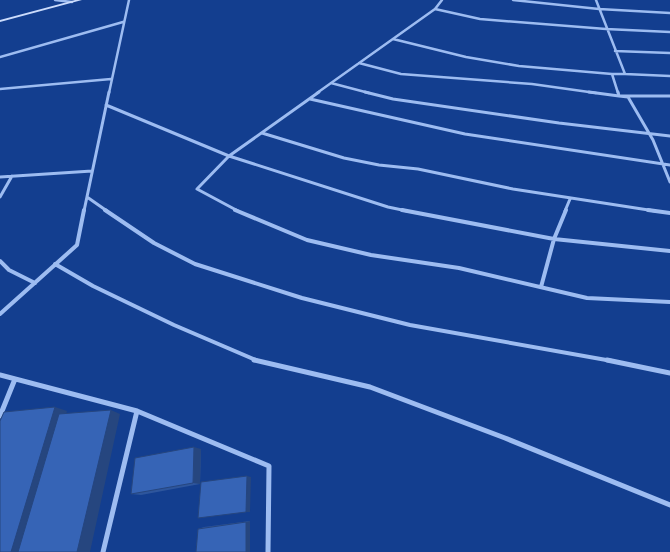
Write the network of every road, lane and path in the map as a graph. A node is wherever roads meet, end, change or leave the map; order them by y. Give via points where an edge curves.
1 (55, 0) edge
2 (80, 0) edge
3 (129, 0) edge
4 (442, 0) edge
5 (513, 0) edge
6 (596, 0) edge
7 (72, 2) junction
8 (435, 9) junction
9 (600, 9) junction
10 (670, 12) edge
11 (0, 21) edge
12 (123, 22) junction
13 (606, 29) junction
14 (670, 32) edge
15 (394, 39) junction
16 (615, 51) junction
17 (670, 53) edge
18 (0, 57) edge
19 (360, 63) junction
20 (612, 74) junction
21 (625, 74) junction
22 (670, 76) edge
23 (112, 78) junction
24 (331, 83) junction
25 (0, 89) edge
26 (619, 96) junction
27 (670, 96) edge
28 (310, 99) junction
29 (106, 105) junction
30 (262, 133) junction
31 (650, 135) junction
32 (670, 136) edge
33 (229, 156) junction
34 (664, 165) junction
35 (670, 165) edge
36 (92, 171) junction
37 (12, 176) junction
38 (0, 177) edge
39 (670, 182) edge
40 (0, 197) edge
41 (87, 197) junction
42 (570, 199) junction
43 (670, 213) edge
44 (554, 239) junction
45 (670, 250) edge
46 (0, 261) edge
47 (55, 264) junction
48 (35, 283) junction
49 (541, 287) junction
50 (670, 302) edge
51 (0, 314) edge
52 (670, 373) edge
53 (0, 375) edge
54 (15, 379) junction
55 (137, 411) junction
56 (0, 416) edge
57 (670, 505) edge
58 (103, 552) edge
59 (268, 552) edge

1 - 7 street
2 - 7 main road
3 - 12 street
4 - 8 street
5 - 9 street
6 - 9 street
7 - 11 main road
8 - 13 street via 480,19
8 - 15 street
9 - 10 street
9 - 13 street
12 - 18 street
12 - 23 street
13 - 14 street
13 - 16 street
15 - 19 street
15 - 20 street via 466,57 519,66
16 - 17 street
16 - 21 street
19 - 24 street
19 - 26 street via 401,74 532,84
20 - 21 street
20 - 26 street
21 - 22 street
23 - 25 street
23 - 29 street
24 - 28 street
24 - 31 street via 393,99
26 - 27 street
26 - 31 street via 628,97
28 - 30 street
28 - 34 street via 465,134
29 - 33 street
29 - 36 street
30 - 33 street
30 - 42 street via 344,158 418,169
31 - 32 street
31 - 34 street
33 - 44 street via 388,207
33 - 49 street via 197,189 236,210 307,240 371,255 459,268
34 - 35 street
34 - 39 street
36 - 37 street
36 - 41 street
37 - 38 street
37 - 40 street
41 - 47 street via 77,245
41 - 52 street via 154,243 195,264 302,298 410,325
42 - 43 street
42 - 44 street
44 - 45 street
44 - 49 street
46 - 48 street via 9,270
47 - 48 street
47 - 57 street via 93,286 254,360 370,387
48 - 51 street
49 - 50 street via 587,298
53 - 54 street
54 - 55 street
54 - 56 street
55 - 58 street
55 - 59 street via 269,466

